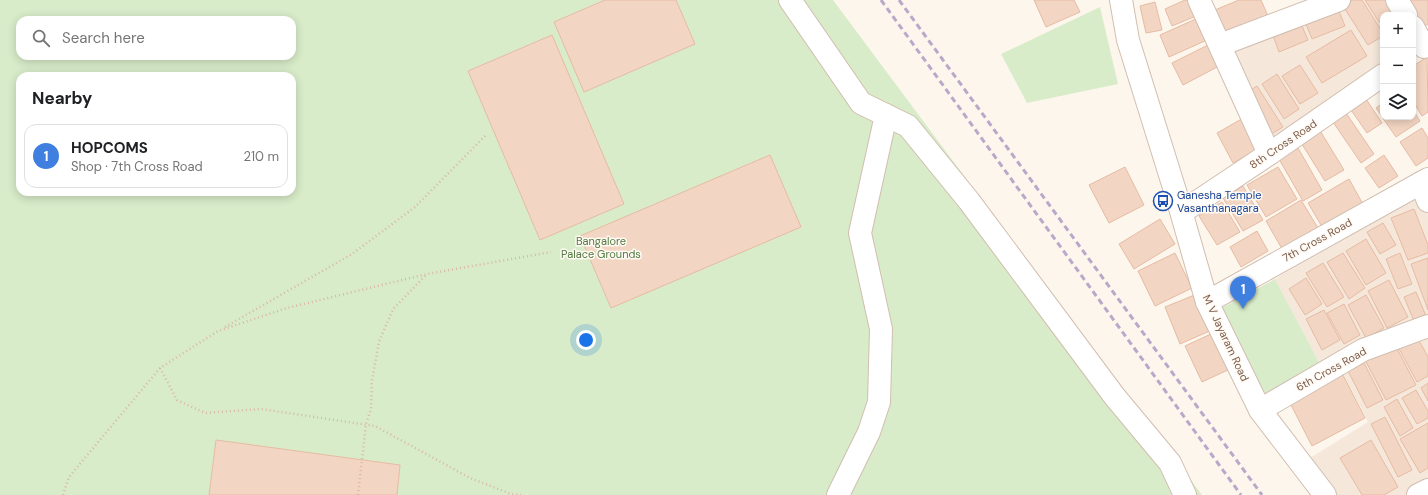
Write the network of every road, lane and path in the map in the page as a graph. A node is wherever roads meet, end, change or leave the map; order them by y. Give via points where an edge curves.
1 (790, 0) edge
2 (1121, 0) edge
3 (1199, 0) edge
4 (1339, 0) edge
5 (1397, 0) edge
6 (1404, 12) edge
7 (1416, 35) edge
8 (1220, 45) junction
9 (1422, 49) edge
10 (1380, 78) edge
11 (886, 115) junction
12 (487, 134) dead end
13 (1269, 154) junction
14 (1426, 188) edge
15 (1182, 212) junction
16 (551, 252) dead end
17 (427, 274) junction
18 (1207, 302) junction
19 (1428, 326) edge
20 (218, 331) junction
21 (160, 368) junction
22 (1260, 410) junction
23 (366, 424) junction
24 (1428, 490) edge
25 (63, 495) edge
26 (358, 495) edge
27 (521, 495) edge
28 (838, 495) edge
29 (1185, 495) edge
30 (1325, 495) edge
31 (1418, 495) edge

1 - 11 street via 861,103
2 - 15 street, M V Jayaram Road via 1128,40
3 - 8 street
4 - 8 street
5 - 6 street
7 - 9 street
8 - 13 street
10 - 13 street, 8th Cross Road
11 - 28 street via 860,233 881,329 879,402 869,432
11 - 29 street via 908,126 969,201 1115,397 1170,463
12 - 20 path via 415,207 352,254
13 - 15 street, 8th Cross Road
14 - 18 street, 7th Cross Road
15 - 18 street, M V Jayaram Road
16 - 17 path
17 - 20 path via 287,308
17 - 23 path via 393,309 379,342 372,380 371,409
18 - 22 street, M V Jayaram Road
19 - 22 street, 6th Cross Road via 1363,350
20 - 21 path
21 - 23 path via 178,400 205,413 261,409
21 - 25 path via 69,476
22 - 30 street, M V Jayaram Road
23 - 26 path
23 - 27 path via 375,426 470,478 511,494
24 - 31 street

